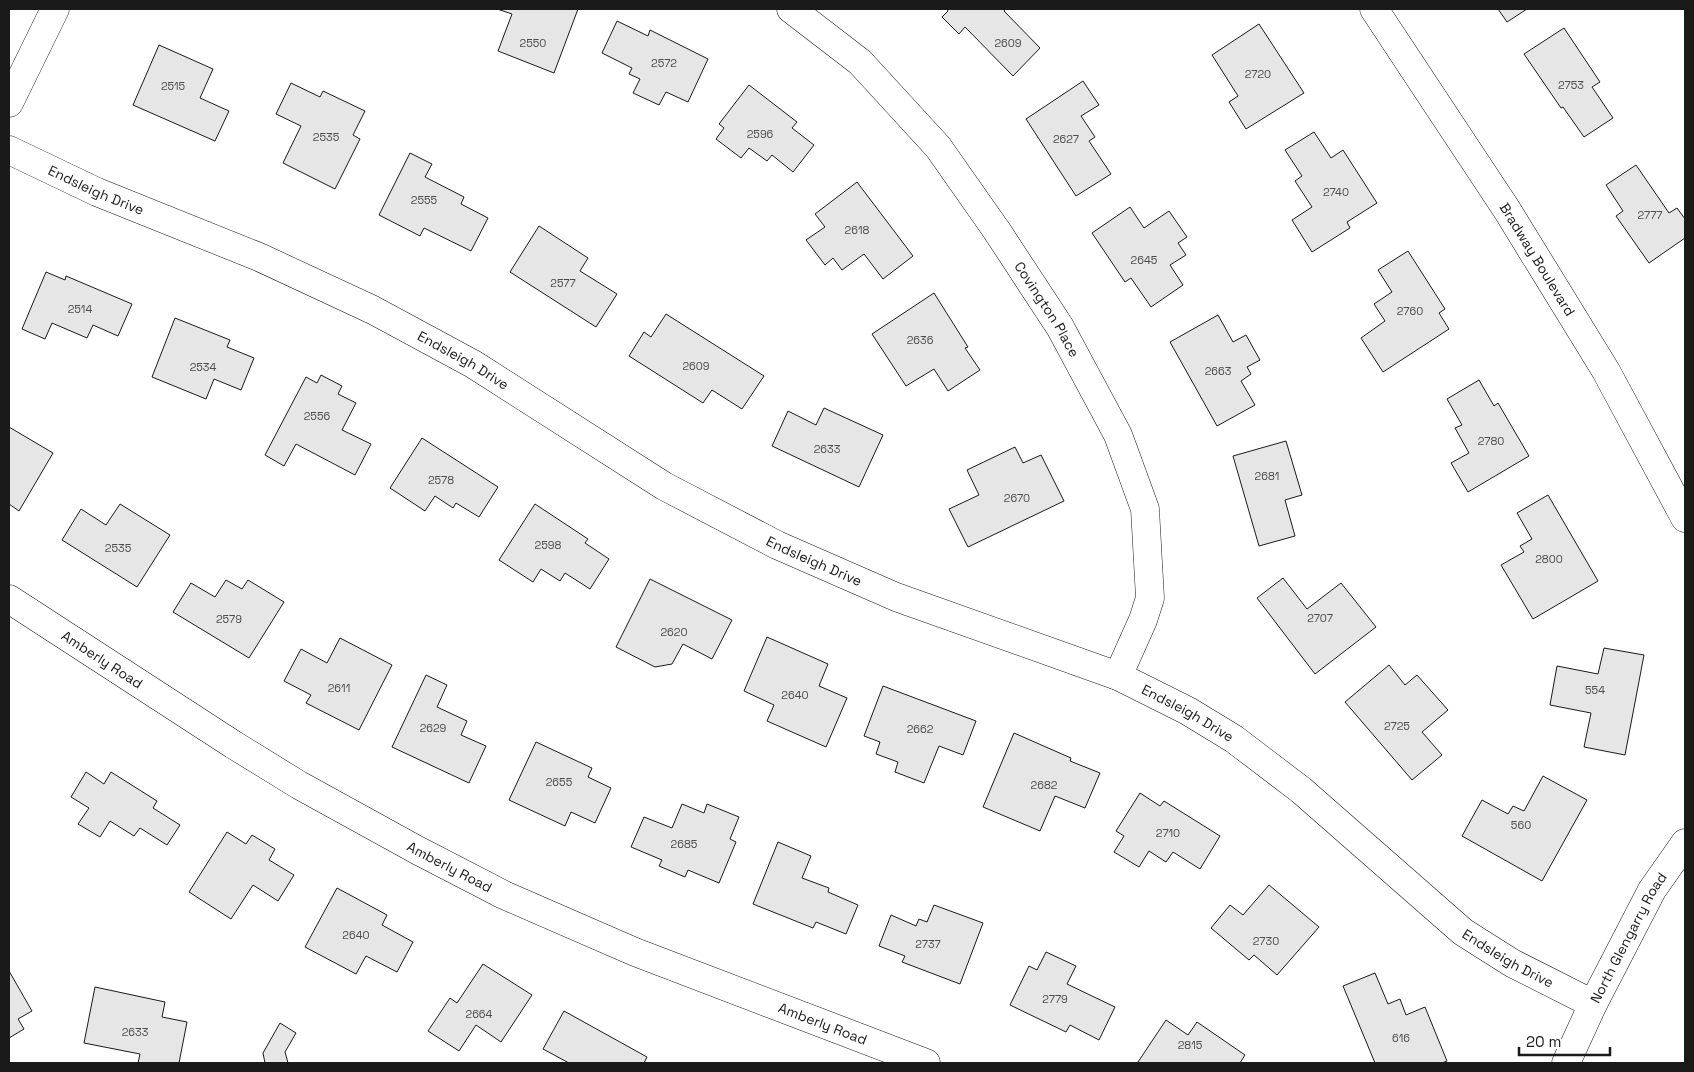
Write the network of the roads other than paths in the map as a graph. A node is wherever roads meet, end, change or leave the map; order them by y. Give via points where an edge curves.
1 (55, 9) edge
2 (791, 9) edge
3 (1374, 9) edge
4 (9, 103) edge
5 (9, 150) edge
6 (1685, 518) edge
7 (9, 599) edge
8 (1118, 676) junction
9 (1685, 843) edge
10 (1593, 1004) junction
11 (926, 1063) edge
12 (1566, 1063) edge

1 - 4 street
2 - 8 street, Covington Place via 860,62 938,147 1060,327 1118,435 1145,509 1150,598
3 - 6 street, Bradway Boulevard via 1507,210 1601,363
5 - 8 street, Endsleigh Drive via 97,192 258,257 373,310 473,364 664,486 777,546 912,604
7 - 11 street, Amberly Road via 275,770 495,890 635,952
8 - 10 street, Endsleigh Drive via 1188,711 1234,739 1301,790 1463,932 1512,963
9 - 10 street, North Glengarry Road via 1652,890
10 - 12 street, North Glengarry Road

